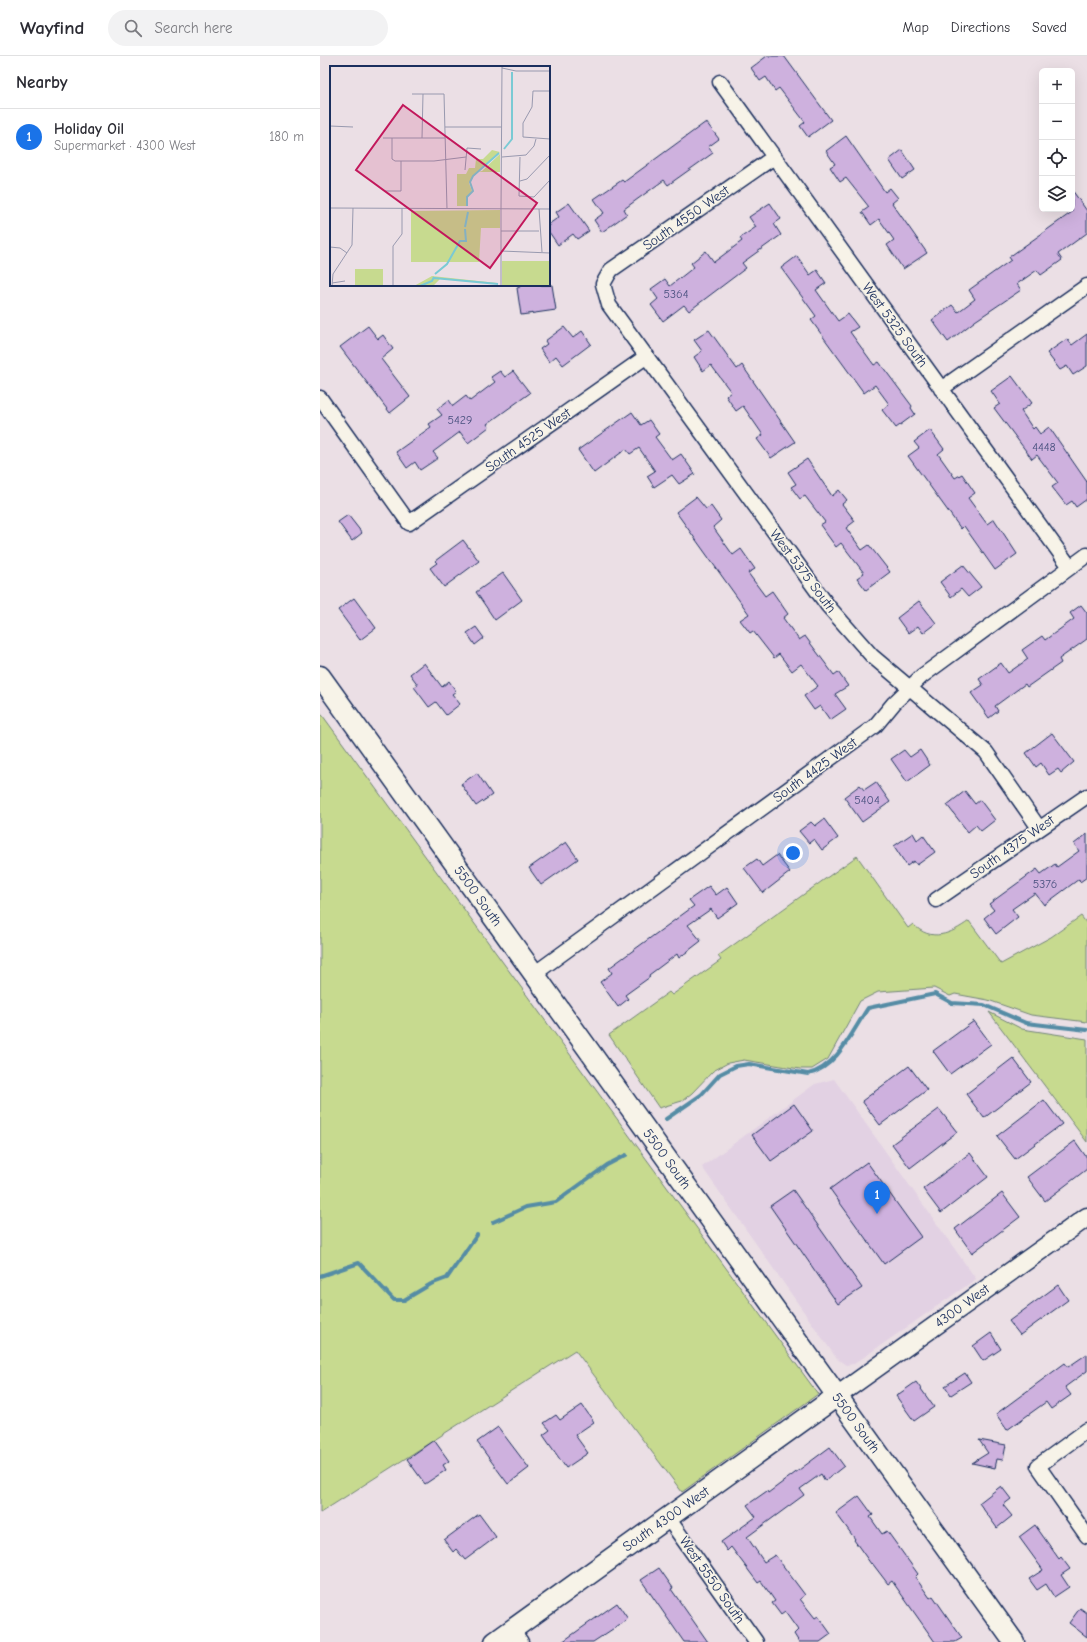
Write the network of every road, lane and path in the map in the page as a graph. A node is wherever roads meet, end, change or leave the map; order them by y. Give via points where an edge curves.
1 (720, 82) dead end
2 (774, 157) junction
3 (603, 284) joint
4 (1087, 286) edge
5 (647, 356) junction
6 (941, 389) junction
7 (320, 398) edge
8 (1087, 555) edge
9 (1070, 567) junction
10 (320, 676) edge
11 (909, 688) junction
12 (1087, 796) edge
13 (1039, 828) junction
14 (936, 900) dead end
15 (534, 974) junction
16 (1087, 1217) edge
17 (837, 1396) junction
18 (1087, 1430) edge
19 (668, 1518) junction
20 (1087, 1536) edge
21 (517, 1636) edge
22 (495, 1642) edge
23 (756, 1642) edge
24 (1014, 1642) edge

1 - 2 street, West 5325 South
2 - 3 street, South 4550 West via 611,270
2 - 6 street, West 5325 South
3 - 5 street, West 5375 South via 610,305
4 - 6 street
5 - 7 street, South 4525 West via 409,523
5 - 11 street, West 5375 South via 828,606 872,656
6 - 9 street, West 5325 South
8 - 9 street, South 4425 West
9 - 11 street, South 4425 West
10 - 15 main road, 5500 South
11 - 13 street, West 5375 South via 986,752
11 - 15 street, South 4425 West via 875,726
12 - 13 street, South 4375 West
13 - 14 street, South 4375 West
15 - 17 main road, 5500 South
16 - 17 street, 4300 West
17 - 19 main road, South 4300 West
17 - 24 main road, 5500 South
18 - 20 street via 1038,1466
19 - 21 main road, South 4300 West
19 - 23 street, West 5550 South
21 - 22 main road, South 4300 West

